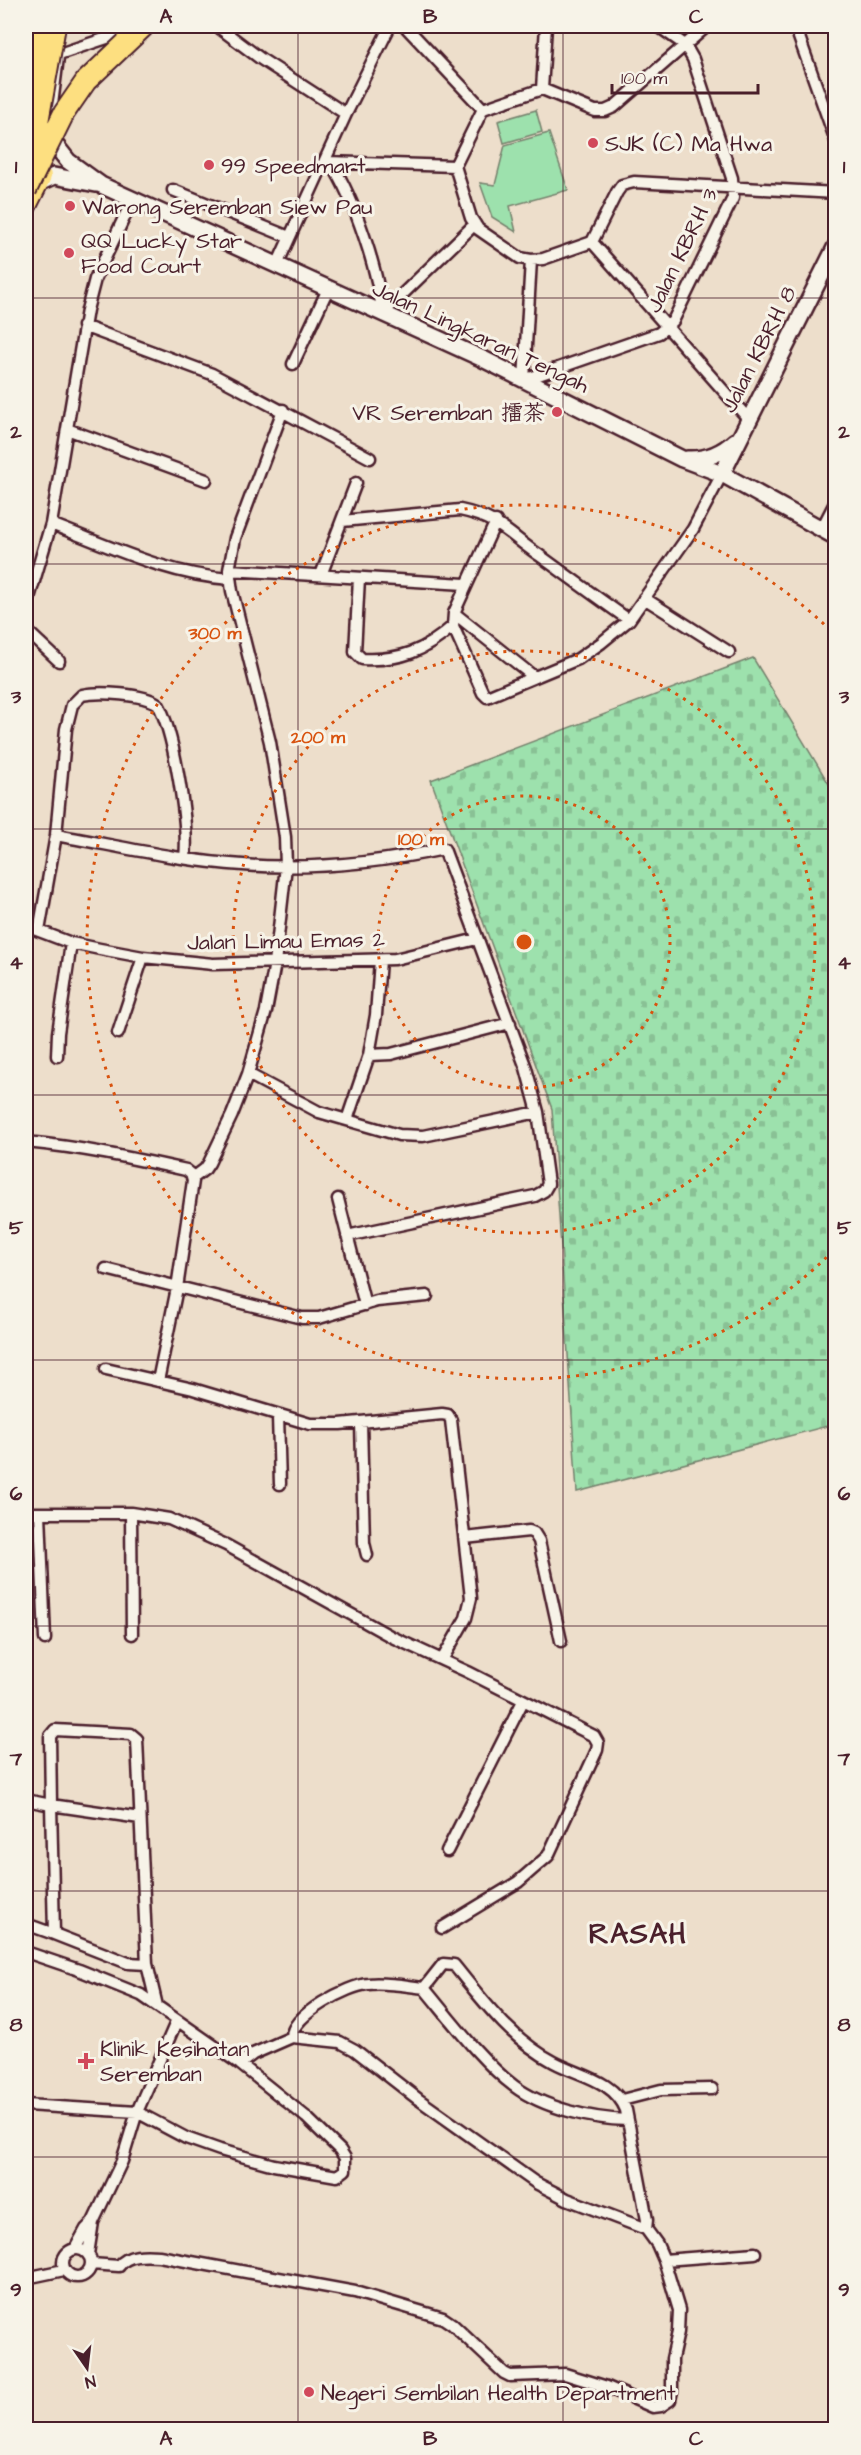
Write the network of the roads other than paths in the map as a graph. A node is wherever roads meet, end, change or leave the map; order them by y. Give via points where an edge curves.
1 (41, 26) edge
2 (55, 26) edge
3 (144, 26) edge
4 (217, 26) edge
5 (390, 26) edge
6 (405, 26) edge
7 (546, 26) edge
8 (658, 26) edge
9 (707, 26) edge
10 (795, 26) edge
11 (26, 28) edge
12 (685, 45) junction
13 (59, 54) junction
14 (56, 83) junction
15 (542, 89) junction
16 (28, 100) edge
17 (483, 109) junction
18 (51, 113) junction
19 (346, 114) junction
20 (836, 141) edge
21 (53, 142) junction
22 (327, 162) junction
23 (26, 166) edge
24 (455, 166) junction
25 (102, 185) junction
26 (31, 187) edge
27 (733, 188) junction
28 (173, 190) dead end
29 (836, 193) edge
30 (133, 199) junction
31 (26, 206) edge
32 (475, 224) junction
33 (289, 237) junction
34 (592, 242) junction
35 (836, 246) edge
36 (531, 260) junction
37 (277, 264) junction
38 (328, 289) junction
39 (382, 314) junction
40 (84, 326) junction
41 (668, 326) junction
42 (292, 364) dead end
43 (524, 380) junction
44 (283, 410) junction
45 (747, 421) junction
46 (68, 429) junction
47 (738, 439) junction
48 (370, 458) dead end
49 (682, 459) junction
50 (722, 474) junction
51 (206, 480) dead end
52 (356, 483) dead end
53 (836, 501) edge
54 (496, 521) junction
55 (342, 522) junction
56 (51, 524) junction
57 (821, 530) junction
58 (836, 537) edge
59 (229, 575) junction
60 (321, 575) junction
61 (359, 578) junction
62 (465, 584) junction
63 (644, 598) junction
64 (26, 608) edge
65 (454, 613) junction
66 (629, 620) junction
67 (453, 626) junction
68 (26, 630) edge
69 (729, 652) dead end
70 (59, 661) dead end
71 (533, 676) junction
72 (56, 835) junction
73 (185, 858) junction
74 (286, 866) junction
75 (26, 926) edge
76 (39, 931) junction
77 (477, 939) junction
78 (71, 943) junction
79 (143, 957) junction
80 (380, 960) junction
81 (275, 963) junction
82 (510, 1023) junction
83 (117, 1034) dead end
84 (369, 1055) junction
85 (57, 1056) dead end
86 (248, 1074) junction
87 (538, 1112) junction
88 (347, 1120) junction
89 (26, 1142) edge
90 (193, 1178) junction
91 (338, 1199) dead end
92 (347, 1236) junction
93 (106, 1269) dead end
94 (177, 1288) junction
95 (426, 1296) dead end
96 (365, 1305) junction
97 (106, 1369) dead end
98 (158, 1381) junction
99 (278, 1416) junction
100 (361, 1422) junction
101 (280, 1484) dead end
102 (26, 1513) edge
103 (40, 1513) junction
104 (131, 1514) junction
105 (465, 1538) junction
106 (367, 1555) dead end
107 (132, 1634) dead end
108 (45, 1639) dead end
109 (561, 1641) dead end
110 (442, 1660) junction
111 (523, 1701) junction
112 (26, 1800) edge
113 (51, 1805) junction
114 (140, 1818) junction
115 (447, 1851) dead end
116 (26, 1924) edge
117 (442, 1928) dead end
118 (54, 1934) junction
119 (26, 1952) edge
120 (147, 1964) junction
121 (424, 1988) junction
122 (157, 2006) junction
123 (177, 2020) junction
124 (292, 2037) junction
125 (240, 2064) junction
126 (712, 2088) dead end
127 (622, 2100) junction
128 (26, 2105) edge
129 (137, 2112) junction
130 (627, 2120) junction
131 (93, 2222) junction
132 (646, 2229) junction
133 (75, 2249) junction
134 (755, 2253) dead end
135 (89, 2259) junction
136 (664, 2260) junction
137 (64, 2270) junction
138 (26, 2278) edge

1 - 16 highway, bridge
2 - 23 highway, bridge via 35,139
3 - 13 street
3 - 26 highway, bridge via 86,81 64,113
4 - 19 street
5 - 19 street
6 - 17 street
7 - 15 street
8 - 12 street, Jalan KBRH 3
9 - 12 street
10 - 20 street
11 - 13 street
12 - 15 street via 614,107 604,111
12 - 27 street, Jalan KBRH 3 via 700,79
13 - 14 street
14 - 16 street
14 - 18 street
15 - 17 street
16 - 18 highway via 40,101
17 - 24 street
18 - 21 highway
19 - 22 street
21 - 25 street, Jalan Lingkaran Tengah via 68,161
21 - 26 highway via 48,161
22 - 24 street
22 - 33 street
22 - 39 street via 341,179 355,213 380,290
24 - 32 street
25 - 26 street, Jalan Lingkaran Tengah via 54,176
25 - 30 street, Jalan Lingkaran Tengah
26 - 31 highway
27 - 29 street
27 - 34 street via 634,182 622,185
27 - 41 street, Jalan KBRH 3 via 733,198
28 - 33 street
30 - 37 street, Jalan Lingkaran Tengah
30 - 40 street via 95,279
32 - 36 street via 520,258
32 - 39 street
33 - 37 street
34 - 36 street
34 - 41 street
35 - 45 street, Jalan KBRH 8
36 - 43 street
37 - 38 street, Jalan Lingkaran Tengah
38 - 39 street, Jalan Lingkaran Tengah
38 - 42 street
39 - 43 street, Jalan Lingkaran Tengah
40 - 44 street via 212,374
40 - 46 street
41 - 43 street, Jalan KBRH 3 via 659,333
41 - 45 street
43 - 49 street, Jalan Lingkaran Tengah
44 - 48 street
44 - 59 street via 235,538
45 - 47 street, Jalan KBRH 8
46 - 51 street
46 - 56 street
47 - 49 street via 712,456
47 - 50 street, Jalan KBRH 8
49 - 50 street, Jalan Lingkaran Tengah
50 - 57 street, Jalan Lingkaran Tengah
50 - 63 street via 693,529
52 - 55 street
53 - 57 street
54 - 55 street via 460,510
54 - 62 street
54 - 66 street
55 - 60 street
56 - 59 street via 200,577
56 - 64 street
57 - 58 street, Jalan Lingkaran Tengah
59 - 60 street
59 - 74 street via 270,742
60 - 61 street
61 - 62 street
61 - 67 street via 355,652 362,660 407,656 439,639
62 - 65 street
63 - 66 street
63 - 69 street
65 - 67 street
65 - 71 street
66 - 71 street via 578,659
67 - 71 street via 487,697
68 - 70 street
72 - 73 street
72 - 73 street via 66,729 74,701 87,694 148,699 161,709 174,758 185,821
72 - 76 street
73 - 74 street
74 - 77 street via 383,861 444,849
74 - 81 street
75 - 76 street, Jalan Limau Emas 2
76 - 78 street, Jalan Limau Emas 2
77 - 80 street, Jalan Limau Emas 2
77 - 82 street
78 - 79 street, Jalan Limau Emas 2
78 - 85 street
79 - 81 street, Jalan Limau Emas 2 via 213,964
79 - 83 street
80 - 81 street, Jalan Limau Emas 2
80 - 84 street
81 - 86 street
82 - 84 street via 391,1054
82 - 87 street
84 - 88 street
86 - 88 street via 304,1105
86 - 90 street via 209,1162
87 - 88 street via 423,1136 399,1135
87 - 92 street via 548,1184 544,1191
89 - 90 street via 125,1156 186,1170
90 - 94 street
91 - 92 street
92 - 96 street
93 - 94 street
94 - 96 street via 302,1318 319,1318
94 - 98 street
95 - 96 street
97 - 98 street
98 - 99 street
99 - 100 street via 310,1424
99 - 101 street
100 - 105 street via 448,1415
100 - 106 street
102 - 103 street
103 - 104 street
103 - 108 street
104 - 107 street
104 - 110 street via 169,1519 226,1545 392,1637
105 - 109 street via 534,1533
105 - 110 street via 470,1610
110 - 111 street
111 - 115 street
111 - 117 street via 594,1736 597,1750 548,1857 518,1882
112 - 113 street
113 - 114 street
113 - 114 street via 52,1732 131,1734 139,1743
113 - 118 street
114 - 120 street
116 - 118 street
118 - 120 street via 128,1963
119 - 122 street via 141,1995
120 - 122 street
121 - 124 street via 378,1983 356,1986 306,2015 293,2029
121 - 127 street via 443,1964 454,1965 522,2040 554,2062 601,2082
121 - 130 street via 514,2086 571,2112
122 - 123 street
123 - 125 street
123 - 129 street
124 - 125 street
124 - 132 street via 328,2039 348,2045 536,2183
125 - 129 street via 340,2150 346,2165 342,2174 318,2174 220,2150 186,2138
126 - 127 street via 661,2090
127 - 130 street
128 - 129 street
129 - 131 street via 122,2161
130 - 132 street
131 - 133 street
131 - 135 street
132 - 136 street
133 - 135 street
133 - 137 street via 64,2256
134 - 136 street
135 - 136 street via 119,2266 123,2261 147,2255 185,2259 384,2299 442,2318 510,2376 565,2374 653,2406 670,2400 672,2359 680,2322
135 - 137 street via 88,2271 81,2277
137 - 138 street

